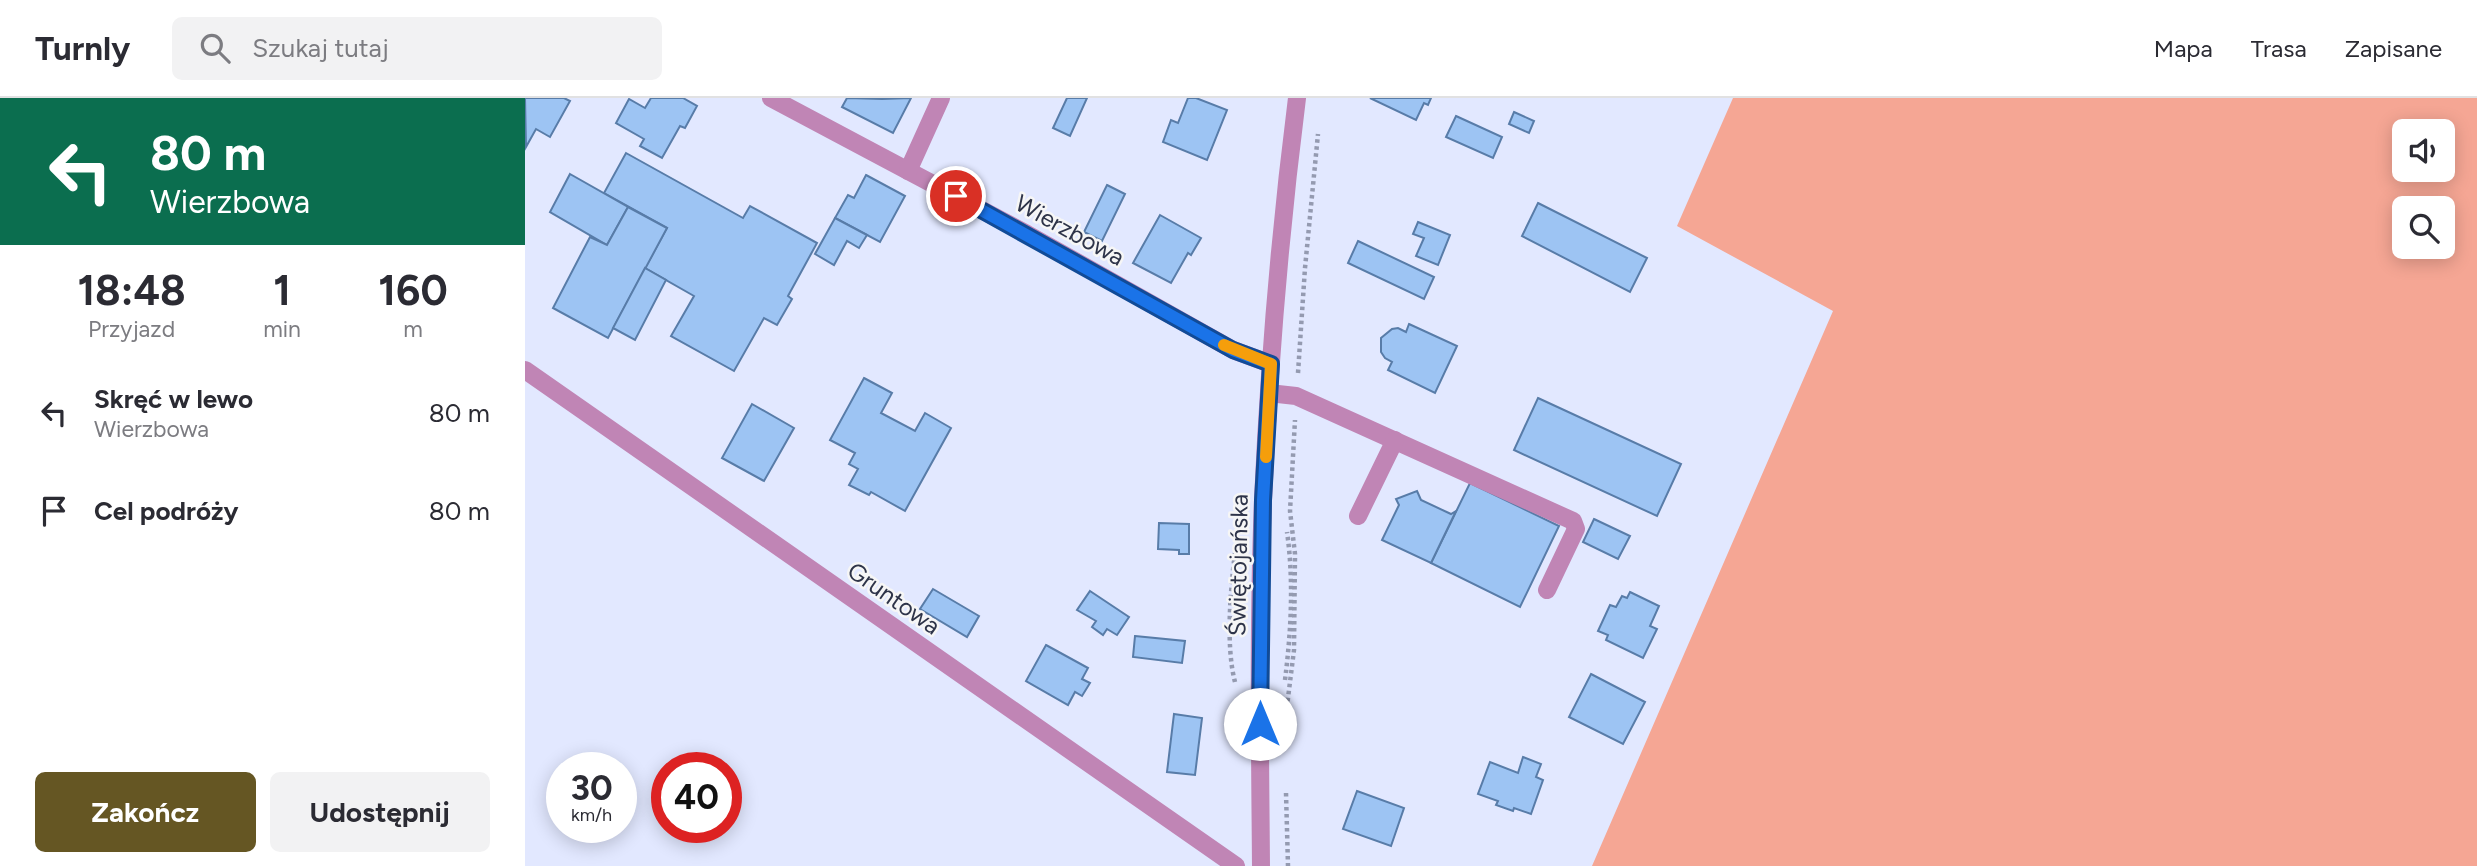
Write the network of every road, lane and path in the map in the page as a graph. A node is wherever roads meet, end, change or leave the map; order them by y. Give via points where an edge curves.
1 (771, 98) edge
2 (941, 98) edge
3 (1297, 98) edge
4 (1318, 124) dead end
5 (1313, 134) dead end
6 (908, 171) junction
7 (1271, 364) junction
8 (525, 370) edge
9 (1269, 393) junction
10 (1294, 396) junction
11 (1395, 440) junction
12 (1358, 516) dead end
13 (1547, 590) dead end
14 (1280, 721) dead end
15 (1284, 735) dead end
16 (1235, 866) edge
17 (1261, 866) edge
18 (1282, 866) edge
19 (1288, 866) edge

1 - 6 street, Wierzbowa
2 - 6 street
3 - 7 street, Świętojańska via 1277,264
4 - 10 path
5 - 10 path
6 - 7 street, Wierzbowa via 1233,350
7 - 9 street, Świętojańska
8 - 16 street, Gruntowa
9 - 10 street
9 - 17 street, Świętojańska via 1260,618
10 - 11 street
10 - 14 path via 1285,511 1290,554 1289,649
10 - 15 path via 1290,511 1295,554 1294,650
11 - 12 street
11 - 13 street via 1573,521 1576,529
18 - 19 path via 1283,782

